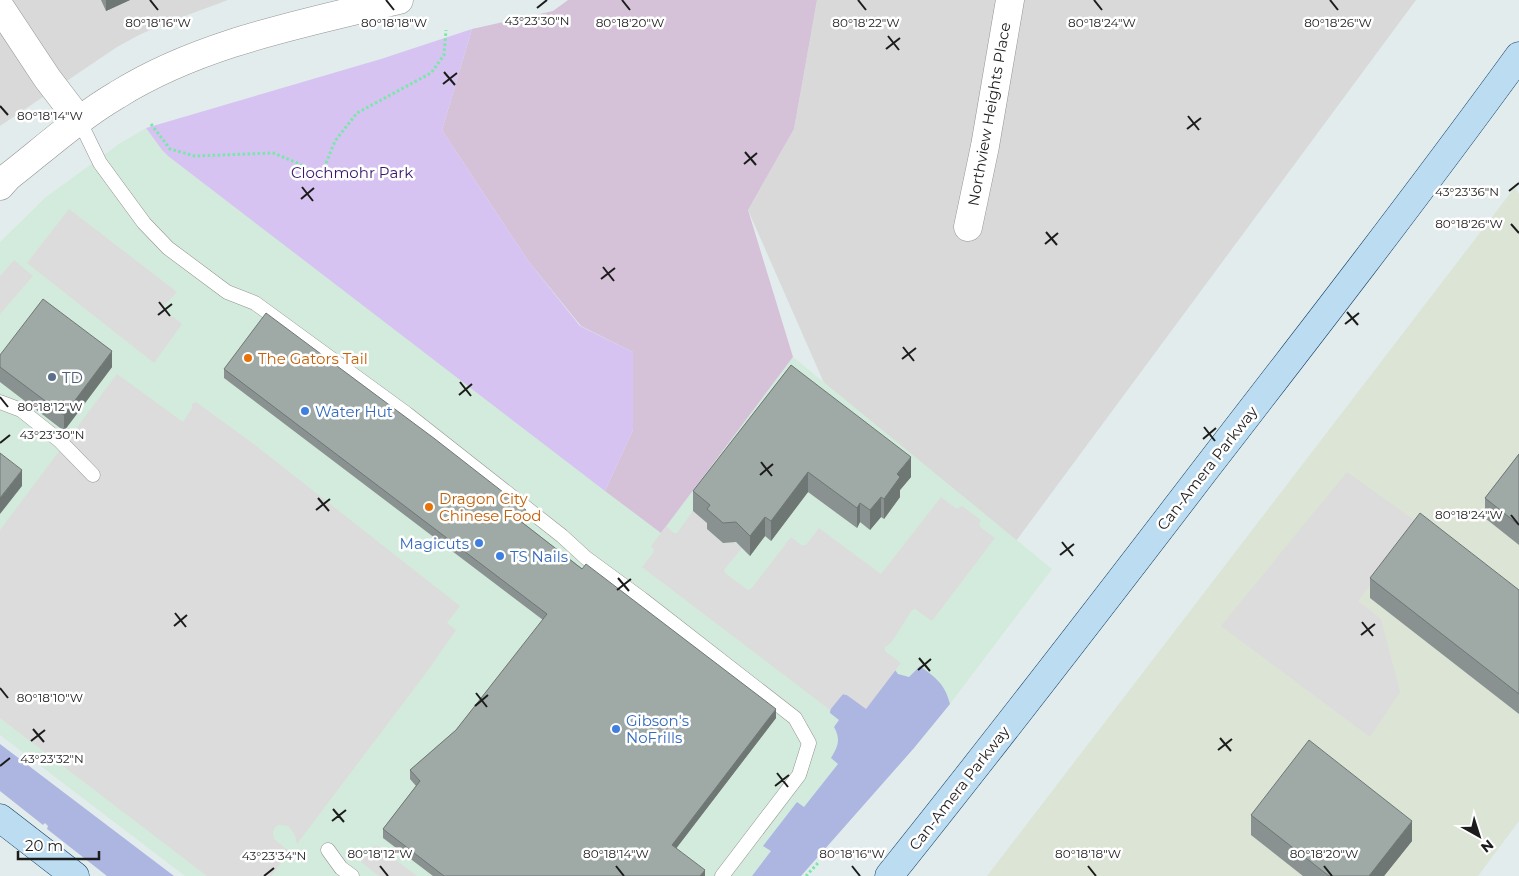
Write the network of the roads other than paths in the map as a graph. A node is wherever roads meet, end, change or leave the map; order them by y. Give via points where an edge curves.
1 (399, 0) edge
2 (1010, 0) edge
3 (0, 7) edge
4 (1519, 56) edge
5 (79, 120) junction
6 (0, 186) edge
7 (968, 227) dead end
8 (0, 402) edge
9 (93, 475) dead end
10 (0, 818) edge
11 (328, 850) dead end
12 (75, 876) edge
13 (352, 876) edge
14 (722, 876) edge
15 (889, 876) edge

1 - 5 street via 266,33 194,57 117,94
2 - 7 street, Northview Heights Place via 986,146
3 - 5 street
4 - 15 main road, Can-Amera Parkway via 1291,359
5 - 6 street
5 - 14 lane via 100,163 144,223 168,248 227,292 255,303 407,414 586,558 795,718 809,743 799,775
8 - 9 lane via 21,410 60,440
10 - 12 main road
11 - 13 lane via 341,868

